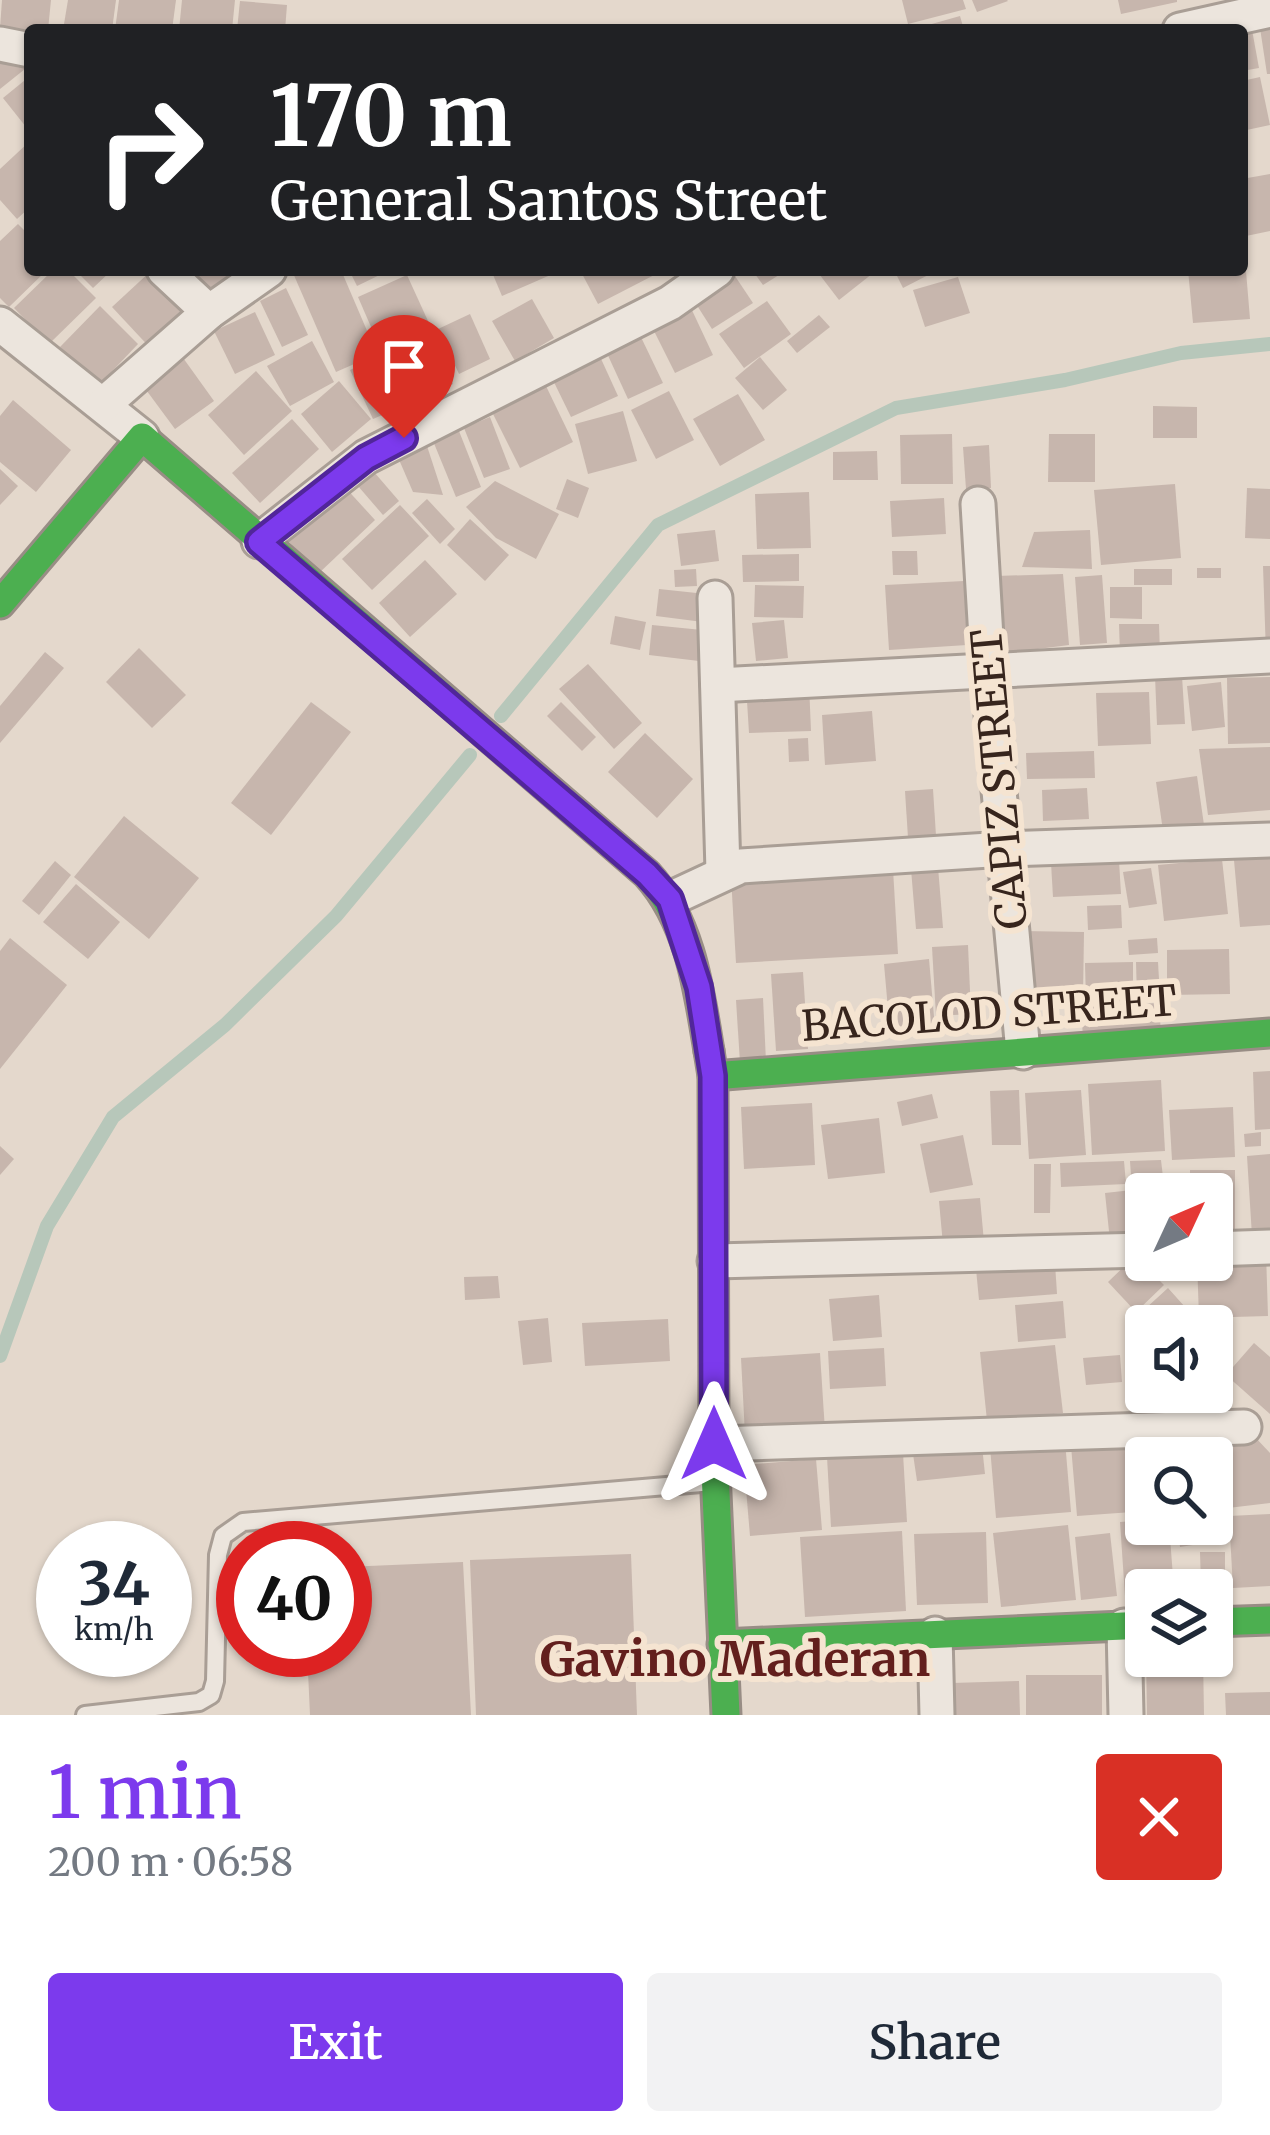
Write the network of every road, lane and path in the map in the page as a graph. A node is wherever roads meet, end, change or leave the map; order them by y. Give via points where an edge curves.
1 (1270, 10) edge
2 (1207, 24) edge
3 (170, 276) edge
4 (260, 276) edge
5 (708, 276) edge
6 (209, 312) junction
7 (0, 324) edge
8 (104, 404) junction
9 (142, 437) junction
10 (978, 504) dead end
11 (259, 542) junction
12 (715, 598) dead end
13 (0, 604) edge
14 (1270, 656) edge
15 (988, 671) junction
16 (718, 685) junction
17 (1270, 840) edge
18 (1005, 849) junction
19 (723, 872) junction
20 (670, 899) junction
21 (1270, 1033) edge
22 (1024, 1052) junction
23 (713, 1076) junction
24 (1270, 1247) edge
25 (1233, 1248) edge
26 (1125, 1251) edge
27 (716, 1261) junction
28 (1244, 1427) dead end
29 (714, 1444) junction
30 (716, 1482) junction
31 (1270, 1620) edge
32 (1233, 1621) edge
33 (1125, 1626) edge
34 (935, 1634) junction
35 (722, 1644) junction
36 (1130, 1677) edge
37 (85, 1715) edge
38 (726, 1715) edge
39 (937, 1715) edge
40 (1126, 1715) edge

1 - 2 street
3 - 6 street
4 - 6 street
5 - 11 street via 366,458
6 - 8 street
7 - 8 street
8 - 9 street
9 - 11 street
9 - 13 street
10 - 15 street, CAPIZ STREET
11 - 20 street
12 - 16 street
14 - 15 street
15 - 16 street
15 - 18 street, CAPIZ STREET
16 - 19 street
17 - 18 street
18 - 19 street
18 - 22 street, CAPIZ STREET
19 - 20 street
20 - 23 street via 699,987
21 - 22 street, BACOLOD STREET
22 - 23 street, BACOLOD STREET
23 - 27 street
24 - 25 street
26 - 27 street
27 - 29 street
28 - 29 street
29 - 30 street
30 - 35 street
30 - 37 lane via 243,1522 223,1536 218,1555 211,1695
31 - 32 street
33 - 34 street
34 - 35 street
34 - 39 street
35 - 38 street
36 - 40 street

